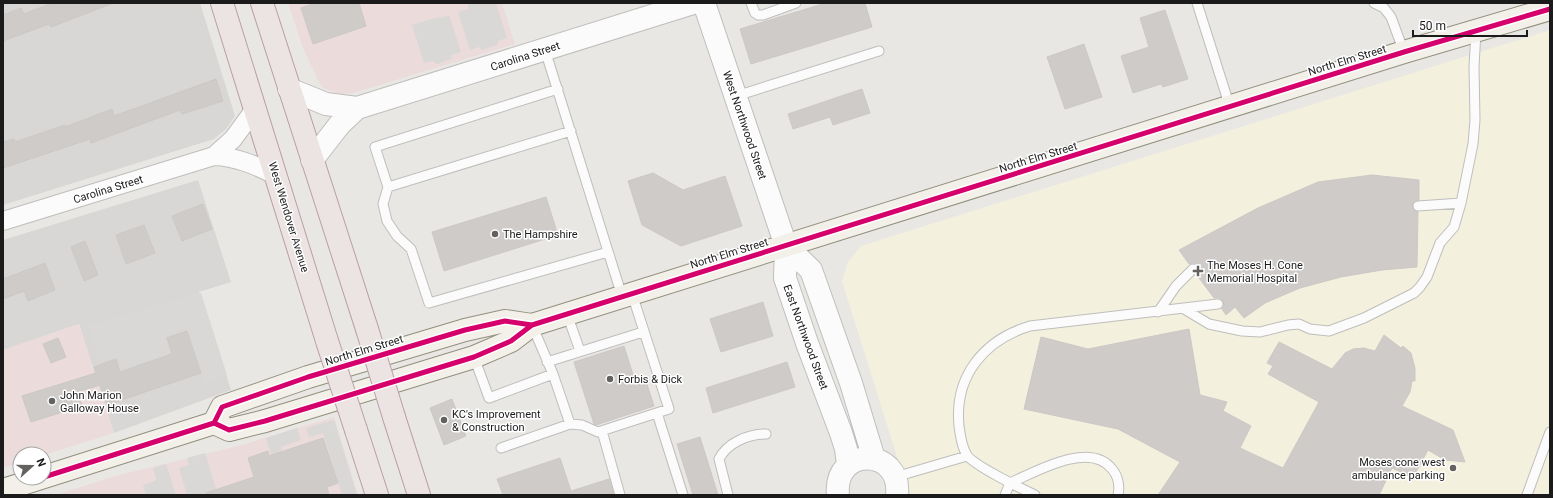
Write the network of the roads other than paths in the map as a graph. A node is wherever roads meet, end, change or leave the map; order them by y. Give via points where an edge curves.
1 (222, 3) edge
2 (262, 3) edge
3 (693, 3) edge
4 (704, 3) edge
5 (751, 3) edge
6 (796, 3) edge
7 (1197, 3) edge
8 (1374, 3) edge
9 (1550, 9) edge
10 (1476, 31) junction
11 (545, 50) junction
12 (879, 52) dead end
13 (1404, 52) junction
14 (289, 89) junction
15 (558, 89) junction
16 (736, 96) junction
17 (1230, 107) junction
18 (356, 108) junction
19 (255, 109) junction
20 (571, 131) junction
21 (214, 156) junction
22 (312, 160) junction
23 (276, 175) junction
24 (388, 187) junction
25 (1461, 204) junction
26 (1418, 206) dead end
27 (3, 221) edge
28 (786, 246) junction
29 (608, 252) junction
30 (1193, 269) dead end
31 (627, 295) junction
32 (1218, 304) dead end
33 (1184, 308) junction
34 (1158, 312) junction
35 (567, 314) junction
36 (532, 325) junction
37 (643, 332) junction
38 (580, 351) junction
39 (474, 357) junction
40 (547, 362) junction
41 (553, 374) junction
42 (657, 413) junction
43 (214, 423) junction
44 (570, 424) junction
45 (602, 431) junction
46 (1550, 432) edge
47 (766, 434) dead end
48 (502, 448) dead end
49 (967, 456) junction
50 (874, 459) junction
51 (848, 465) junction
52 (52, 475) edge
53 (1010, 483) junction
54 (16, 486) edge
55 (896, 486) edge
56 (3, 490) edge
57 (377, 495) edge
58 (419, 495) edge
59 (620, 495) edge
60 (683, 495) edge
61 (728, 495) edge
62 (838, 495) edge
63 (1005, 495) edge
64 (1035, 495) edge
65 (1118, 495) edge
66 (1528, 495) edge

1 - 19 highway, West Wendover Avenue
2 - 14 highway
3 - 11 street, Carolina Street
4 - 16 street, West Northwood Street
5 - 6 lane via 758,15
7 - 17 lane
8 - 13 lane via 1384,8 1391,17
9 - 10 main road, North Elm Street
10 - 13 main road, North Elm Street
10 - 25 lane via 1475,126
11 - 15 lane
11 - 18 street, Carolina Street
12 - 16 lane
13 - 17 main road, North Elm Street
14 - 18 street, Carolina Street via 326,104
14 - 22 highway
15 - 20 lane
15 - 24 lane via 375,147
16 - 28 street, West Northwood Street
17 - 28 main road, North Elm Street
18 - 22 street, Carolina Street
19 - 21 street, Carolina Street via 233,138
19 - 23 highway, West Wendover Avenue
20 - 24 lane
20 - 29 lane
21 - 23 street, Carolina Street via 242,160
21 - 27 street, Carolina Street
22 - 58 highway, bridge
23 - 57 highway, West Wendover Avenue, bridge
24 - 29 lane via 383,204 387,221 396,236 411,249 429,303
25 - 26 lane
25 - 33 lane via 1454,227 1440,243 1427,277 1420,287 1410,295 1336,330 1322,331 1299,324 1260,332 1242,331 1209,324
28 - 31 main road, North Elm Street
28 - 50 street via 812,270
28 - 51 street, East Northwood Street via 785,278 846,449
29 - 31 lane
30 - 34 lane via 1176,286
31 - 35 main road, North Elm Street
31 - 37 lane
32 - 33 lane
33 - 34 lane
34 - 49 lane via 1030,326 1015,331 986,350 969,371 960,394 960,434
35 - 36 main road, North Elm Street
35 - 38 lane
36 - 39 main road, North Elm Street via 510,341
36 - 40 lane
36 - 43 main road, North Elm Street via 505,321 465,330 308,377 222,407
37 - 38 lane
37 - 42 lane via 669,409
38 - 40 lane
39 - 41 lane via 488,398
39 - 43 main road, North Elm Street via 265,421 229,430
40 - 41 lane
41 - 44 lane
42 - 45 lane
42 - 60 lane
43 - 52 main road
44 - 45 lane
44 - 48 lane
45 - 59 lane
46 - 66 lane
47 - 61 lane via 735,442 723,450 719,459
49 - 53 lane
49 - 55 lane
50 - 51 street via 861,459
50 - 55 street via 886,464
51 - 62 street via 838,481
53 - 63 lane
53 - 64 lane
53 - 65 lane via 1055,462 1071,458 1090,458 1108,464 1116,474
54 - 56 main road

